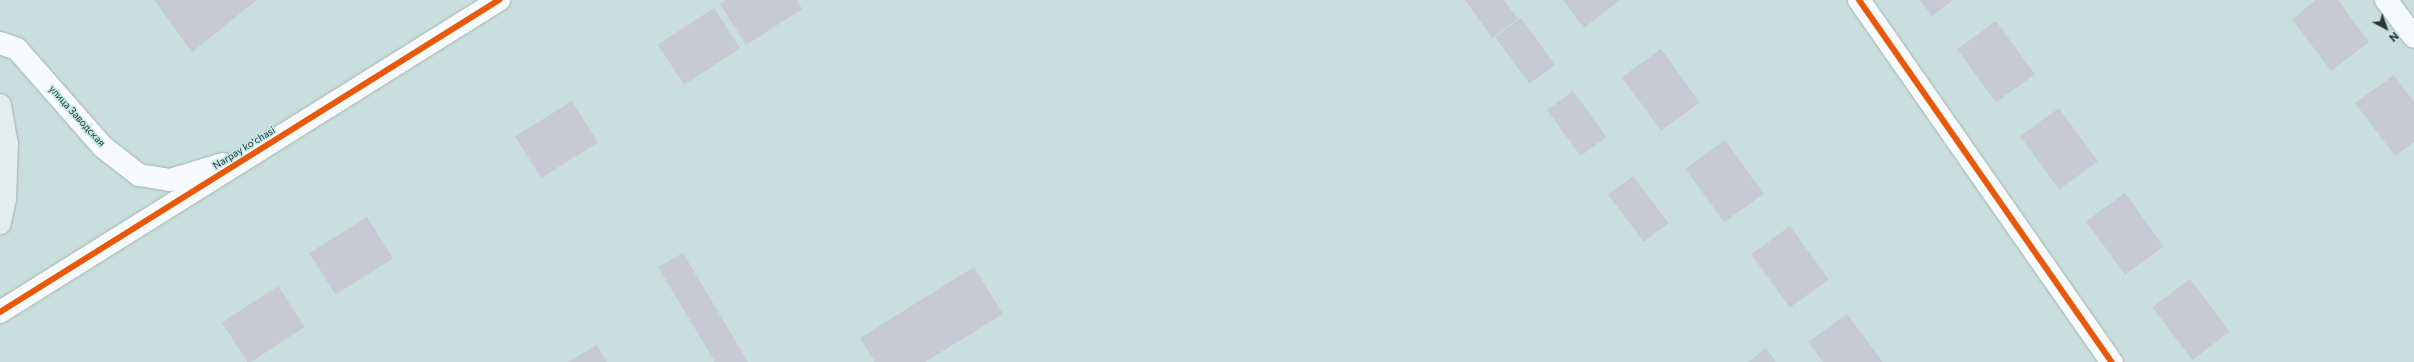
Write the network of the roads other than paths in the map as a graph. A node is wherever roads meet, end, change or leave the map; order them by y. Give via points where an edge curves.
1 (499, 0) edge
2 (1859, 0) edge
3 (2386, 0) edge
4 (2414, 37) edge
5 (0, 43) edge
6 (0, 105) edge
7 (253, 154) junction
8 (0, 223) edge
9 (0, 312) edge
10 (2112, 362) edge

1 - 7 street, Narpay ko'chasi
2 - 10 street
3 - 4 street
5 - 7 street, улица Заводская via 17,49 103,147 140,175 170,180
6 - 8 main road via 7,143 5,199
7 - 9 street, Narpay ko'chasi

